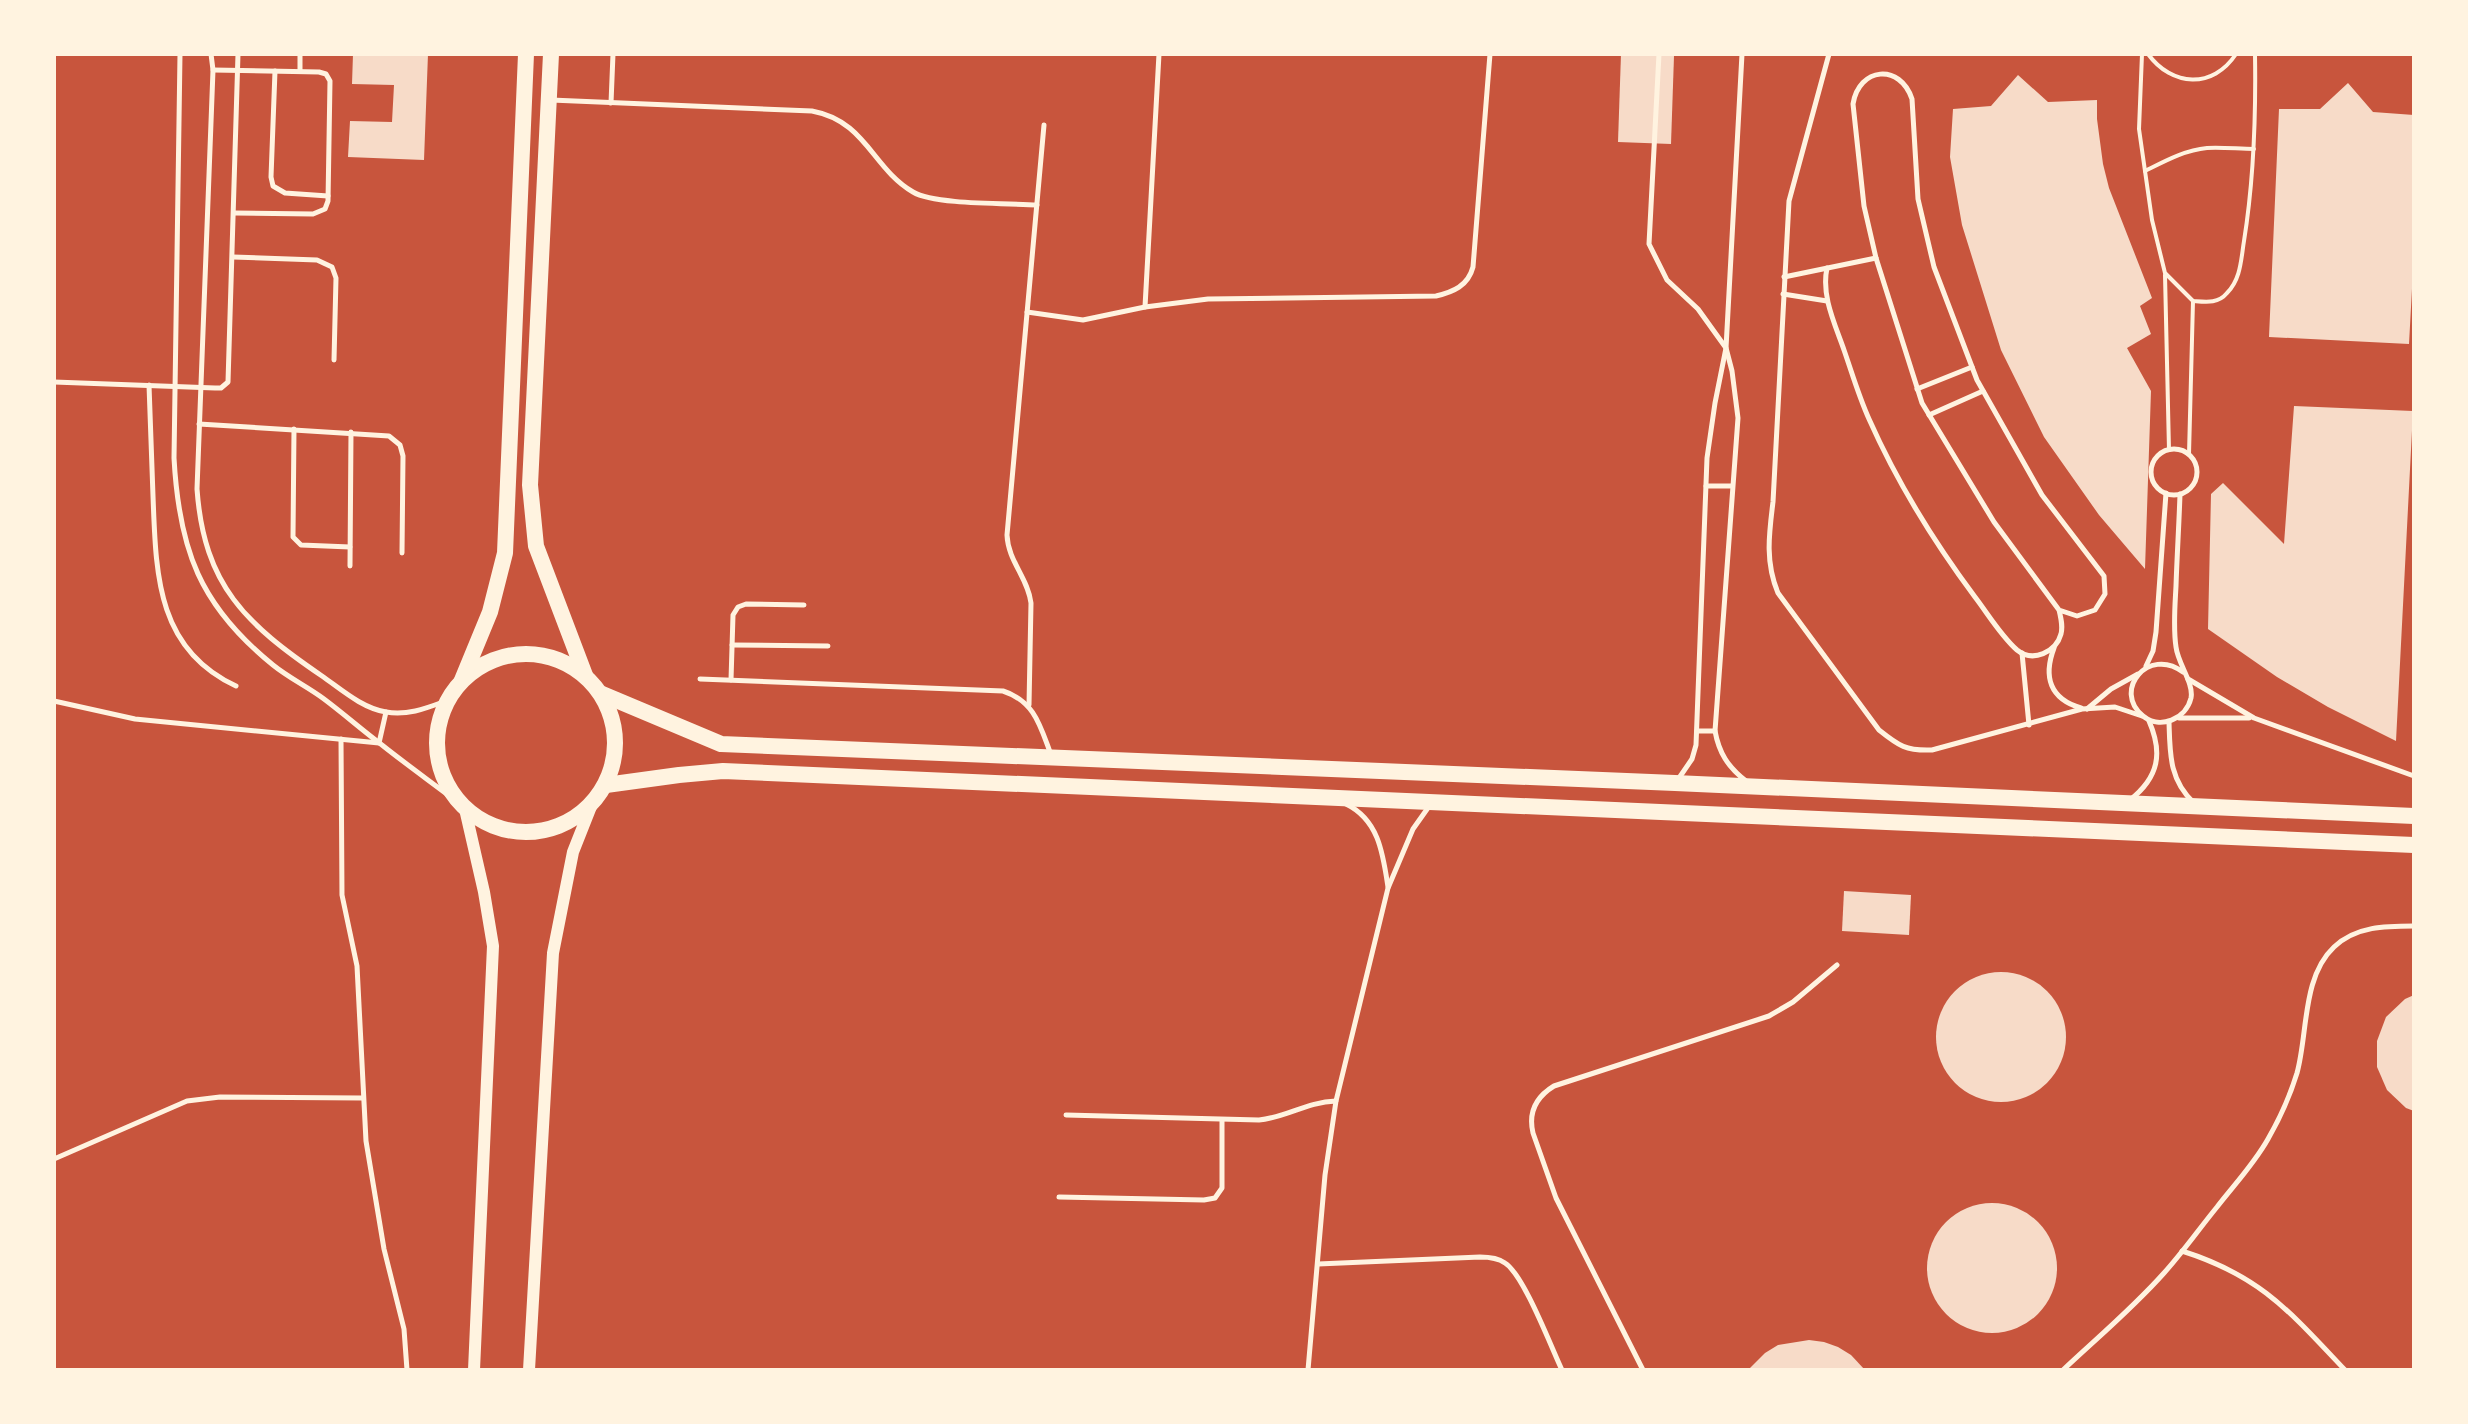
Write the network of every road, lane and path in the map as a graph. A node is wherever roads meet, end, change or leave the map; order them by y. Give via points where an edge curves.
1 (180, 54) edge
2 (211, 54) edge
3 (238, 54) edge
4 (300, 54) edge
5 (526, 54) edge
6 (551, 54) edge
7 (613, 54) edge
8 (1159, 54) edge
9 (1490, 54) edge
10 (1659, 54) edge
11 (1742, 54) edge
12 (1829, 54) edge
13 (2145, 54) edge
14 (2236, 54) edge
15 (2255, 54) edge
16 (213, 70) junction
17 (237, 71) junction
18 (275, 71) junction
19 (300, 71) junction
20 (549, 100) junction
21 (611, 103) junction
22 (1044, 125) dead end
23 (2254, 149) junction
24 (2145, 171) junction
25 (328, 196) junction
26 (1037, 205) junction
27 (234, 213) junction
28 (233, 257) junction
29 (1876, 258) junction
30 (1827, 268) junction
31 (2165, 273) junction
32 (1784, 277) junction
33 (1783, 294) junction
34 (1827, 301) junction
35 (2193, 301) junction
36 (1145, 307) junction
37 (1027, 312) junction
38 (1726, 348) junction
39 (334, 360) dead end
40 (1972, 367) junction
41 (54, 382) edge
42 (149, 385) junction
43 (175, 386) junction
44 (200, 387) junction
45 (1917, 389) junction
46 (1983, 391) junction
47 (1929, 415) junction
48 (199, 424) junction
49 (294, 429) junction
50 (351, 432) junction
51 (2169, 450) junction
52 (2189, 454) junction
53 (1706, 486) junction
54 (1732, 486) junction
55 (2166, 493) junction
56 (2180, 494) junction
57 (350, 547) junction
58 (402, 553) dead end
59 (350, 566) dead end
60 (804, 605) dead end
61 (2059, 610) junction
62 (732, 645) junction
63 (828, 646) dead end
64 (2054, 647) junction
65 (2022, 653) junction
66 (2145, 668) junction
67 (2183, 672) junction
68 (2139, 673) junction
69 (585, 675) junction
70 (2187, 678) junction
71 (700, 679) dead end
72 (462, 680) junction
73 (731, 680) junction
74 (236, 686) dead end
75 (602, 694) junction
76 (54, 701) edge
77 (446, 701) junction
78 (1029, 705) junction
79 (2084, 709) junction
80 (386, 712) junction
81 (2142, 716) junction
82 (2177, 718) junction
83 (2254, 718) junction
84 (2148, 720) junction
85 (2169, 722) junction
86 (2029, 725) junction
87 (1697, 731) junction
88 (1715, 731) junction
89 (341, 739) junction
90 (379, 743) junction
91 (1052, 757) junction
92 (2414, 776) edge
93 (1675, 783) junction
94 (606, 785) junction
95 (1759, 786) junction
96 (1336, 799) junction
97 (2127, 802) junction
98 (1431, 803) junction
99 (592, 804) junction
100 (462, 806) junction
101 (2198, 806) junction
102 (2414, 816) edge
103 (2414, 845) edge
104 (1388, 888) junction
105 (2414, 926) edge
106 (1837, 965) dead end
107 (362, 1098) junction
108 (1336, 1101) junction
109 (1066, 1115) dead end
110 (1222, 1120) junction
111 (54, 1159) edge
112 (1059, 1197) dead end
113 (2182, 1251) junction
114 (1318, 1264) junction
115 (407, 1370) edge
116 (474, 1370) edge
117 (529, 1370) edge
118 (1308, 1370) edge
119 (1562, 1370) edge
120 (1643, 1370) edge
121 (2063, 1370) edge
122 (2345, 1370) edge

1 - 43 lane
2 - 16 lane
3 - 17 lane
4 - 19 lane
5 - 72 main road via 505,553 490,612
6 - 20 main road
7 - 21 lane
8 - 36 lane
9 - 36 lane via 1473,267 1453,293 1208,299
10 - 38 lane via 1649,244 1667,280 1698,309
11 - 38 lane
12 - 32 lane via 1789,201
13 - 14 path via 2165,72 2190,80 2216,74
13 - 24 path via 2139,129
15 - 23 path
16 - 17 lane
16 - 44 lane
17 - 18 lane
17 - 27 lane
18 - 19 lane
18 - 25 lane via 273,186 285,193
19 - 25 lane via 323,73 330,81
20 - 21 lane
20 - 69 main road via 530,485 536,546
21 - 26 lane via 827,114 853,129 914,193 938,200
22 - 26 lane
23 - 24 path via 2196,150
23 - 35 path via 2238,277 2227,295 2214,302
24 - 31 path
25 - 27 lane via 325,209 318,213
26 - 37 lane
27 - 28 lane
28 - 39 lane via 317,260 332,267
28 - 44 lane via 230,378 221,388
29 - 30 lane
29 - 40 lane via 1864,206 1853,104 1860,84 1880,74 1901,80 1912,99 1918,199 1927,240
29 - 45 lane
30 - 32 lane
30 - 34 lane
31 - 35 path
31 - 51 path
32 - 33 lane
33 - 34 lane
33 - 86 lane via 1768,544 1778,593 1879,730 1899,746 1932,750
34 - 65 lane via 1868,417 1890,462 1955,569
35 - 52 path
36 - 37 lane via 1083,320
37 - 78 lane via 1007,535 1009,552 1031,597
38 - 53 lane via 1710,430
38 - 54 lane via 1738,418
40 - 45 lane
40 - 46 lane
41 - 42 lane
42 - 43 lane
42 - 74 lane via 155,544 166,611 184,645 207,670
43 - 44 lane
43 - 90 lane via 179,511 203,586 234,628 274,666
44 - 48 lane
45 - 47 lane
46 - 47 lane
46 - 61 lane via 2042,495 2104,576 2105,594 2095,610 2077,616
47 - 61 lane via 1994,522
48 - 49 lane
48 - 80 lane via 200,521 222,582 240,608 285,650 355,699
49 - 50 lane
49 - 57 lane via 293,537 301,545
50 - 57 lane
50 - 58 lane via 383,434 400,445
51 - 52 lane
51 - 55 lane via 2157,457 2151,470 2155,484
52 - 56 lane via 2197,473 2192,487
53 - 54 lane
53 - 87 lane
54 - 88 lane
55 - 56 lane
55 - 66 lane via 2156,632
56 - 67 lane via 2174,629
57 - 59 lane
60 - 62 lane via 741,605 733,615
61 - 64 lane via 2062,622
62 - 63 lane
62 - 73 lane
64 - 65 lane via 2045,654
64 - 79 lane via 2049,678 2055,693
65 - 86 lane
66 - 67 lane via 2160,663
66 - 68 lane
67 - 70 lane
68 - 79 lane
68 - 81 lane via 2131,690
69 - 72 main road via 549,657 509,655
69 - 75 main road
70 - 82 lane via 2190,700
70 - 83 lane
71 - 73 lane
72 - 77 main road
73 - 78 lane via 993,690
75 - 91 main road via 721,744
75 - 94 main road via 615,739
76 - 89 lane via 135,719
77 - 80 lane via 420,710
77 - 100 main road via 437,731 438,762
78 - 91 lane
79 - 81 lane via 2115,707
79 - 86 lane
80 - 90 lane
81 - 84 lane
82 - 83 lane
82 - 85 lane
83 - 92 lane
84 - 85 lane
84 - 97 lane via 2156,737 2155,767
85 - 101 lane via 2177,783
87 - 88 lane
87 - 93 lane via 1692,759
88 - 95 lane via 1724,759
89 - 90 lane
89 - 107 lane via 342,895 357,966
90 - 100 lane
91 - 93 main road
93 - 95 main road
94 - 96 main road via 723,771
94 - 99 main road
95 - 97 main road
96 - 98 main road
96 - 104 lane via 1365,817 1374,830
97 - 101 main road
98 - 103 main road
98 - 104 lane via 1413,829
99 - 100 main road via 570,821 529,832 488,824
99 - 117 street via 573,852 553,953
100 - 116 street via 493,946
101 - 102 main road
104 - 108 lane
105 - 113 lane via 2357,932 2333,947 2317,970 2297,1072 2284,1108 2245,1173
106 - 120 lane via 1769,1016 1554,1086 1534,1105 1533,1133 1556,1198
107 - 111 lane via 187,1101
107 - 115 lane via 373,1194 404,1329
108 - 110 lane via 1307,1105 1272,1119
108 - 114 lane
109 - 110 lane
110 - 112 lane via 1222,1188 1215,1198
113 - 121 lane
113 - 122 lane via 2211,1260 2263,1289
114 - 118 lane
114 - 119 lane via 1497,1259 1517,1275

